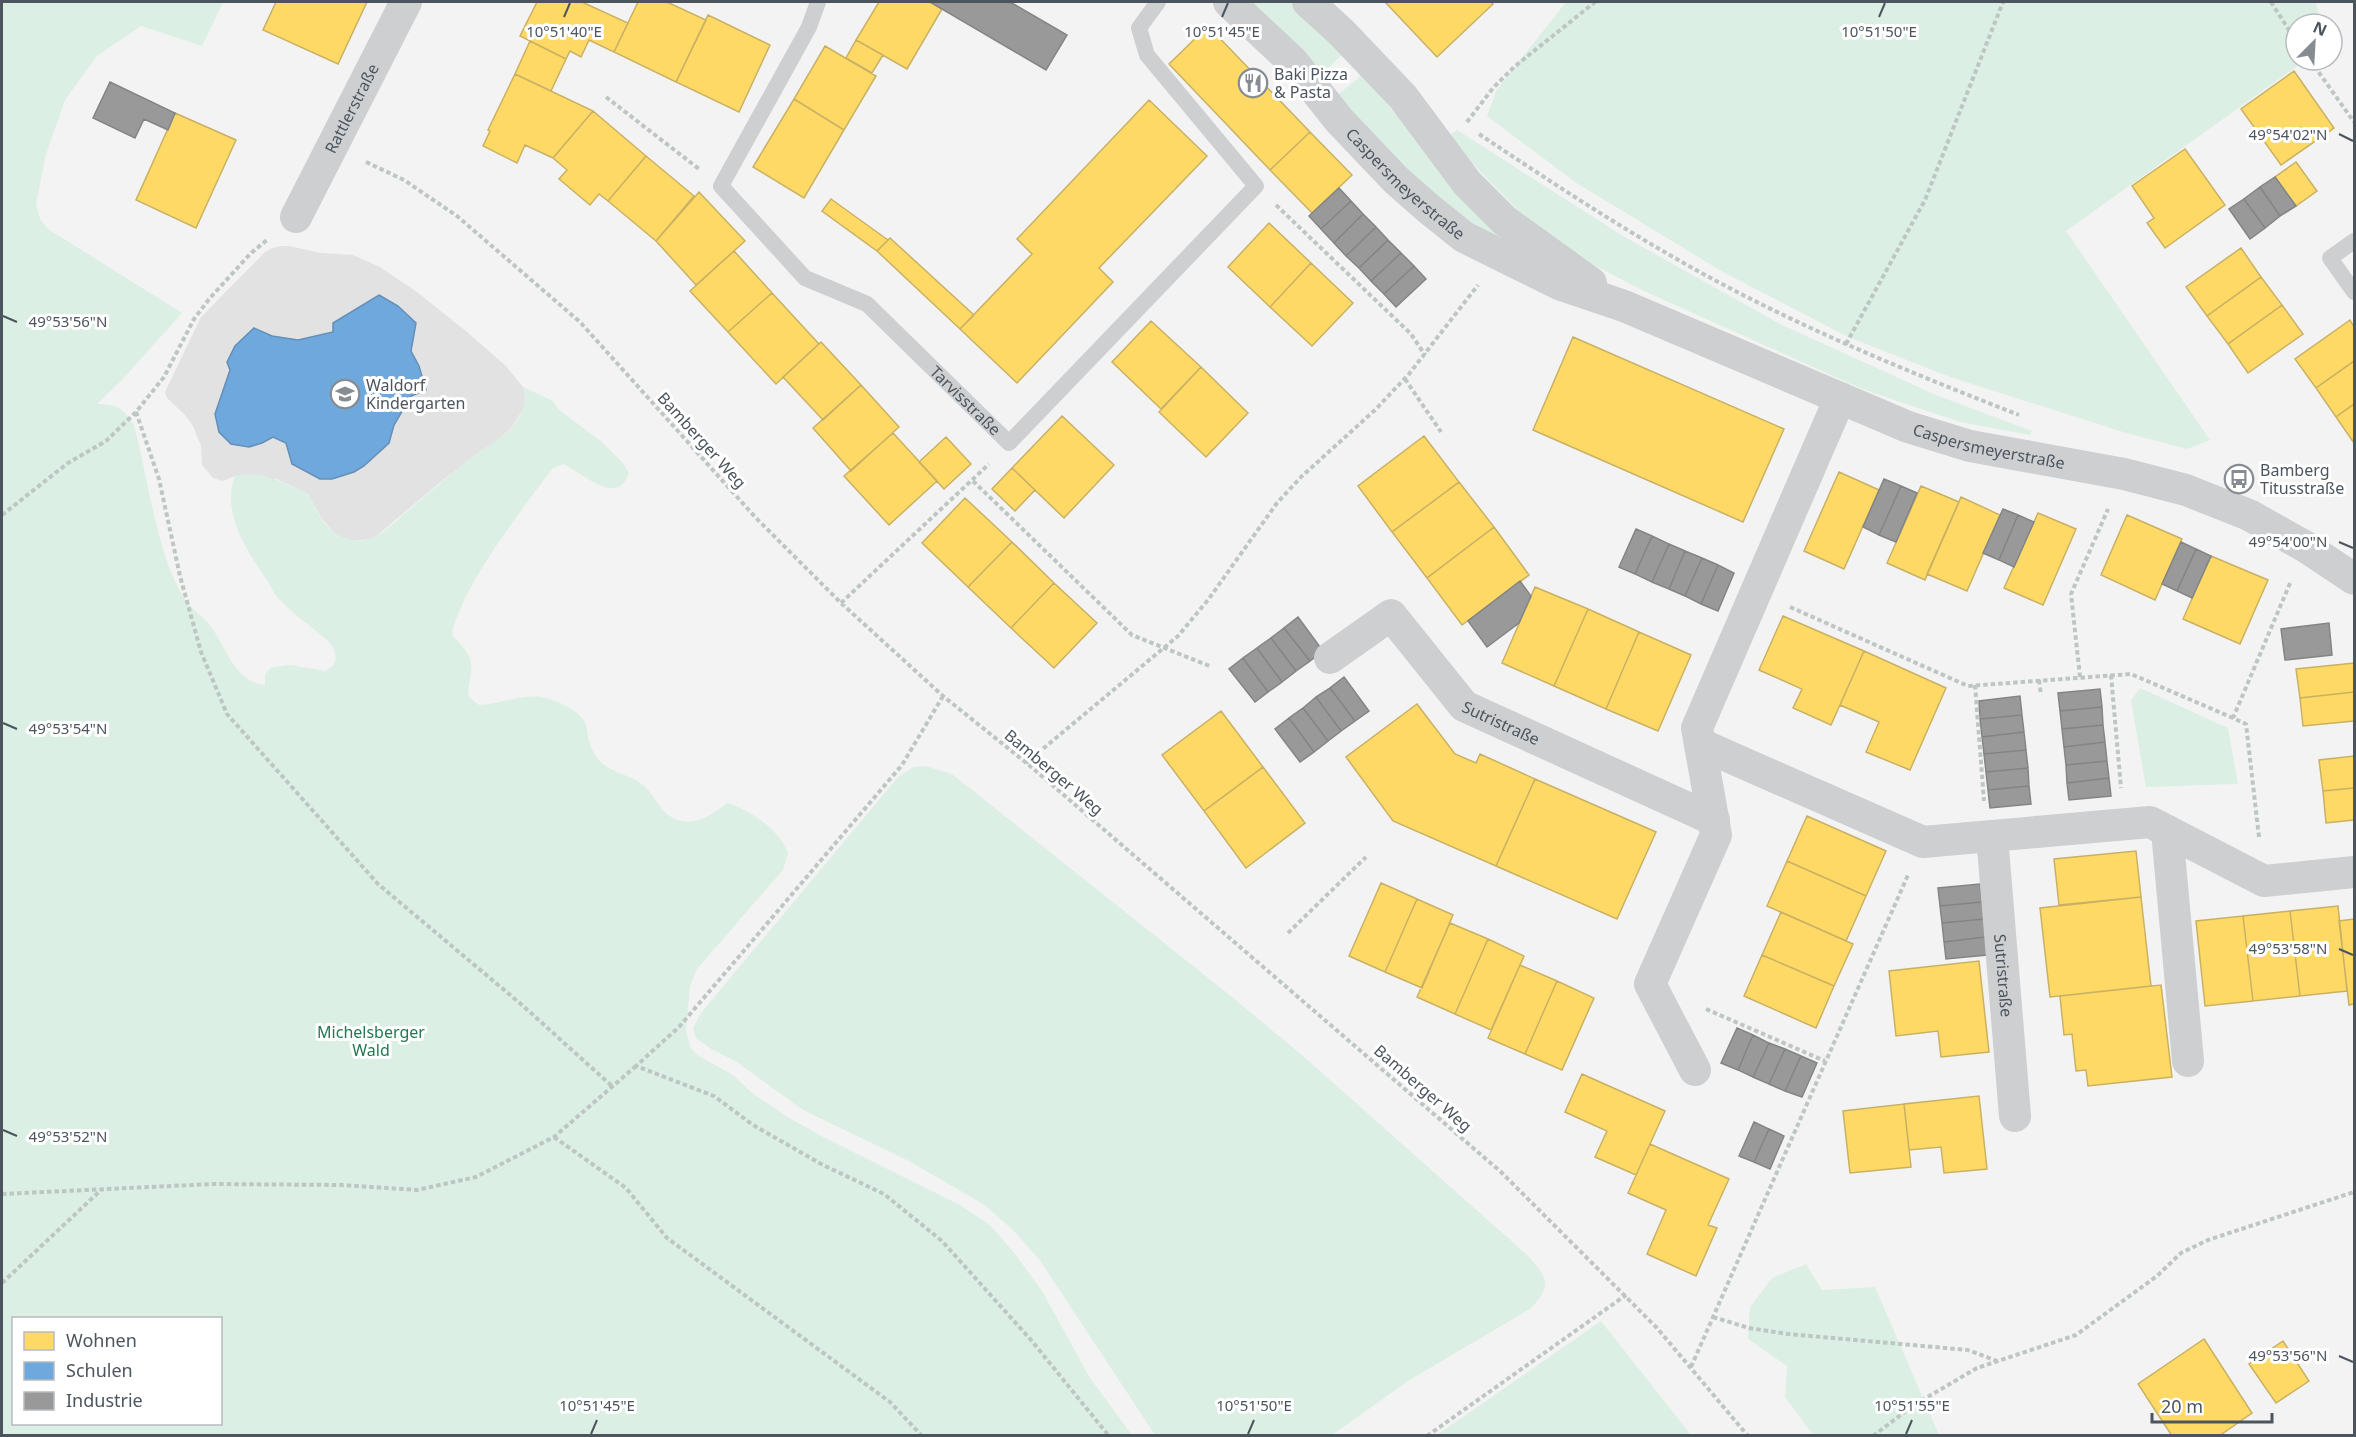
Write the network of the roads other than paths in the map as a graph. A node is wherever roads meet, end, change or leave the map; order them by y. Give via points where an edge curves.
1 (406, 2) edge
2 (818, 2) edge
3 (1158, 2) edge
4 (1229, 2) edge
5 (1308, 2) edge
6 (297, 217) road end
7 (2355, 241) edge
8 (2355, 291) edge
9 (1624, 306) junction
10 (1840, 398) junction
11 (2355, 579) edge
12 (1330, 658) dead end
13 (1700, 744) junction
14 (1714, 820) junction
15 (2167, 831) junction
16 (1989, 836) junction
17 (2355, 872) edge
18 (2188, 1060) dead end
19 (1695, 1070) dead end
20 (2015, 1116) dead end

1 - 6 street, Rattlerstraße
2 - 3 lane, Tarvisstraße via 809,27 721,186 805,278 867,304 1009,443 1256,186 1147,55 1139,28
4 - 9 street, Caspersmeyerstraße via 1293,62 1339,120 1404,187 1464,237 1559,284
5 - 9 street, Caspersmeyerstraße via 1403,98 1467,183 1505,221
7 - 8 lane via 2330,258
9 - 10 street, Caspersmeyerstraße
10 - 11 street, Caspersmeyerstraße via 1908,427 1970,446 2124,474 2186,490 2238,511 2306,547
10 - 13 street via 1697,728
12 - 14 street, Sutristraße via 1391,615 1464,706
13 - 14 street
13 - 16 street via 1923,842
14 - 19 street via 1716,835 1650,984
15 - 16 street via 2150,822
15 - 17 street via 2264,881
15 - 18 street
16 - 20 street, Sutristraße

